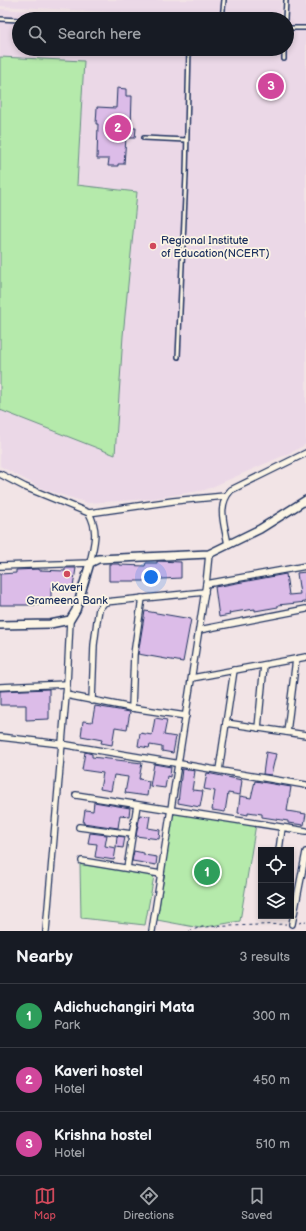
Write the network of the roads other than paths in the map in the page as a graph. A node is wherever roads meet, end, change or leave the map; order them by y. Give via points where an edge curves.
1 (224, 0) edge
2 (286, 0) edge
3 (223, 12) edge
4 (285, 12) edge
5 (0, 19) edge
6 (12, 20) edge
7 (294, 28) edge
8 (306, 28) edge
9 (189, 56) edge
10 (144, 138) dead end
11 (186, 140) junction
12 (178, 357) dead end
13 (306, 453) edge
14 (0, 474) edge
15 (226, 496) junction
16 (306, 500) edge
17 (89, 513) junction
18 (228, 545) junction
19 (210, 554) junction
20 (90, 563) junction
21 (0, 566) edge
22 (306, 566) edge
23 (206, 584) junction
24 (205, 592) junction
25 (142, 598) junction
26 (306, 609) edge
27 (70, 620) junction
28 (0, 625) edge
29 (199, 630) junction
30 (306, 658) edge
31 (296, 659) junction
32 (264, 665) junction
33 (234, 670) junction
34 (192, 678) junction
35 (67, 684) junction
36 (0, 687) edge
37 (66, 695) junction
38 (92, 701) junction
39 (132, 708) junction
40 (186, 716) junction
41 (226, 723) junction
42 (258, 728) junction
43 (287, 732) junction
44 (306, 735) edge
45 (0, 737) edge
46 (61, 744) junction
47 (179, 763) junction
48 (219, 770) junction
49 (306, 785) edge
50 (76, 795) dead end
51 (137, 805) junction
52 (171, 810) junction
53 (79, 827) dead end
54 (282, 828) junction
55 (306, 832) edge
56 (132, 834) junction
57 (279, 847) edge
58 (306, 852) edge
59 (82, 861) dead end
60 (127, 868) junction
61 (161, 874) junction
62 (292, 924) road end
63 (46, 931) edge
64 (152, 931) edge

1 - 3 lane
2 - 4 lane
5 - 6 lane
7 - 8 lane
9 - 11 lane
10 - 11 lane
11 - 12 lane
13 - 15 street via 232,490
14 - 17 street
15 - 17 street
15 - 18 street via 222,508
16 - 18 street via 260,529
17 - 20 street via 96,532
18 - 19 street
19 - 20 street via 108,558
19 - 23 street
20 - 21 street
20 - 27 street via 76,610
22 - 23 street
23 - 24 street
24 - 25 street
24 - 29 street
25 - 38 street via 104,602 99,609 94,645
25 - 39 street via 134,654
26 - 29 street
27 - 28 street via 50,624
27 - 35 street
29 - 34 street
30 - 31 street
31 - 32 street
31 - 43 street
32 - 33 street
32 - 42 street
33 - 34 street
33 - 41 street
34 - 40 street
35 - 36 street
35 - 37 street
37 - 38 street
37 - 46 street
38 - 39 street
39 - 40 street
40 - 47 street
41 - 42 street
41 - 48 street
42 - 43 street
43 - 44 street
45 - 46 street
46 - 47 street
46 - 63 street
47 - 48 street
47 - 52 street
48 - 49 street
50 - 51 street
51 - 52 street
51 - 56 street
52 - 54 street
52 - 61 street
53 - 56 street
54 - 55 street
54 - 57 street
56 - 60 street
58 - 62 street
59 - 60 street
60 - 61 street
61 - 64 street

